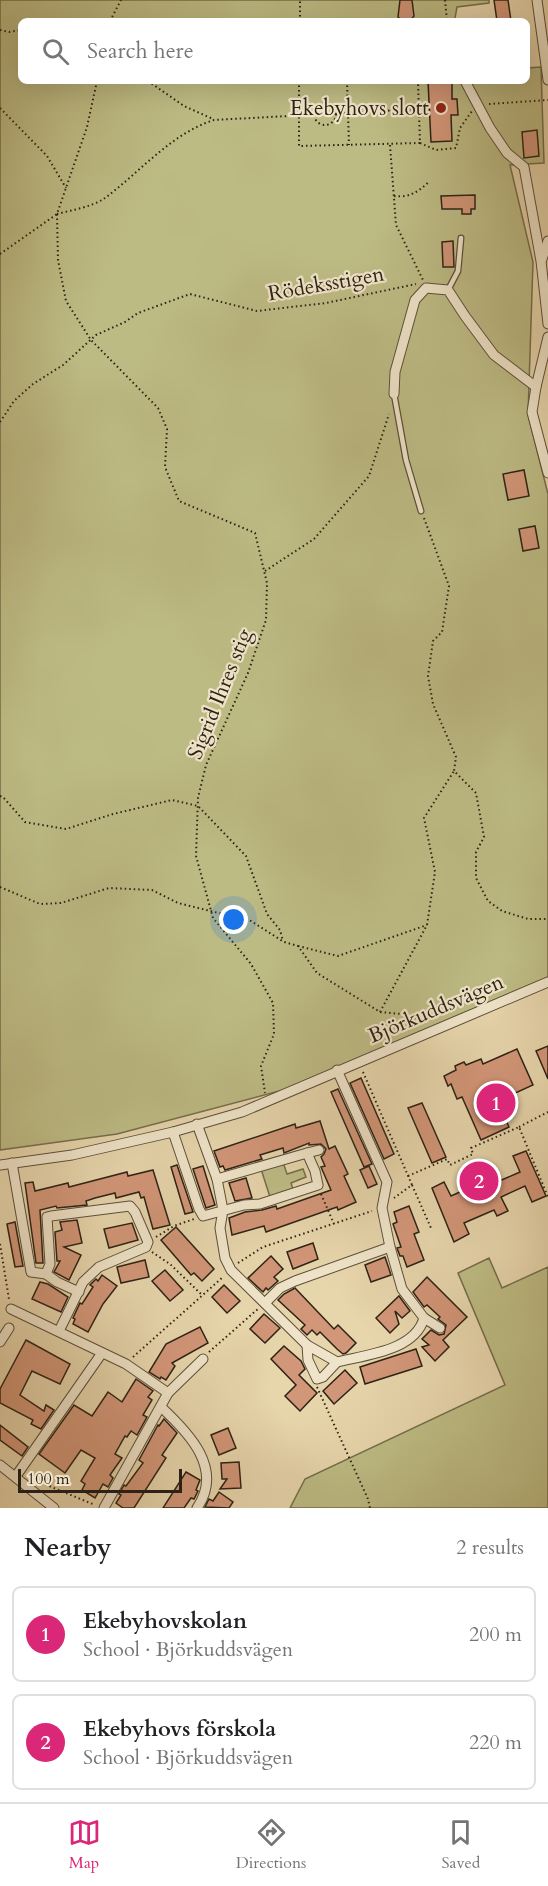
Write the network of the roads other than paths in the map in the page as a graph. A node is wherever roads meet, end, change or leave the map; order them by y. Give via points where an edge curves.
1 (537, 0) edge
2 (548, 80) edge
3 (466, 84) edge
4 (460, 238) dead end
5 (548, 241) edge
6 (541, 261) junction
7 (448, 290) junction
8 (548, 324) edge
9 (548, 338) edge
10 (536, 387) junction
11 (394, 394) joint
12 (548, 473) edge
13 (421, 511) road end
14 (548, 982) edge
15 (338, 1070) junction
16 (196, 1124) junction
17 (173, 1132) junction
18 (319, 1150) dead end
19 (307, 1153) junction
20 (12, 1163) junction
21 (0, 1165) edge
22 (217, 1179) junction
23 (224, 1210) junction
24 (390, 1247) junction
25 (46, 1274) junction
26 (79, 1292) junction
27 (265, 1303) junction
28 (11, 1309) road end
29 (424, 1318) junction
30 (9, 1328) dead end
31 (440, 1328) dead end
32 (59, 1331) junction
33 (0, 1342) edge
34 (308, 1345) junction
35 (102, 1353) junction
36 (203, 1359) road end
37 (337, 1362) junction
38 (168, 1393) junction
39 (161, 1407) junction
40 (1, 1467) edge
41 (16, 1476) junction
42 (52, 1507) edge
43 (102, 1508) edge
44 (197, 1508) edge

1 - 2 street
3 - 6 street via 507,153 524,167
4 - 7 lane via 458,271
5 - 6 street
6 - 8 street
7 - 10 street via 494,355
7 - 11 street via 426,288 415,300 395,372
9 - 10 street
10 - 12 street via 532,412
11 - 13 lane via 406,460
14 - 15 street, Björkuddsvägen
15 - 16 street, Björkuddsvägen via 242,1112
15 - 24 street via 387,1182 382,1208
16 - 17 street, Björkuddsvägen
16 - 22 street
17 - 20 street, Björkuddsvägen via 72,1155
17 - 23 street via 203,1216
18 - 19 street
19 - 22 street
19 - 23 street via 318,1185 260,1204
20 - 21 street, Björkuddsvägen
20 - 25 street via 28,1266 31,1272
22 - 23 street
23 - 27 street via 220,1228 225,1258 231,1270
24 - 27 street via 295,1281 280,1288
24 - 29 street via 402,1289
25 - 26 street
25 - 26 street via 50,1264 47,1217 130,1206 147,1245 99,1267 83,1282
26 - 32 street
27 - 34 street
28 - 32 street
29 - 31 street
29 - 37 street via 422,1327 394,1348
30 - 33 street
32 - 35 street
34 - 37 street
34 - 37 street via 308,1360 317,1379
35 - 38 street via 126,1364
35 - 41 street
36 - 38 street
38 - 39 street
39 - 43 street
39 - 44 street via 196,1445 207,1474 204,1497
40 - 41 street
41 - 42 street

